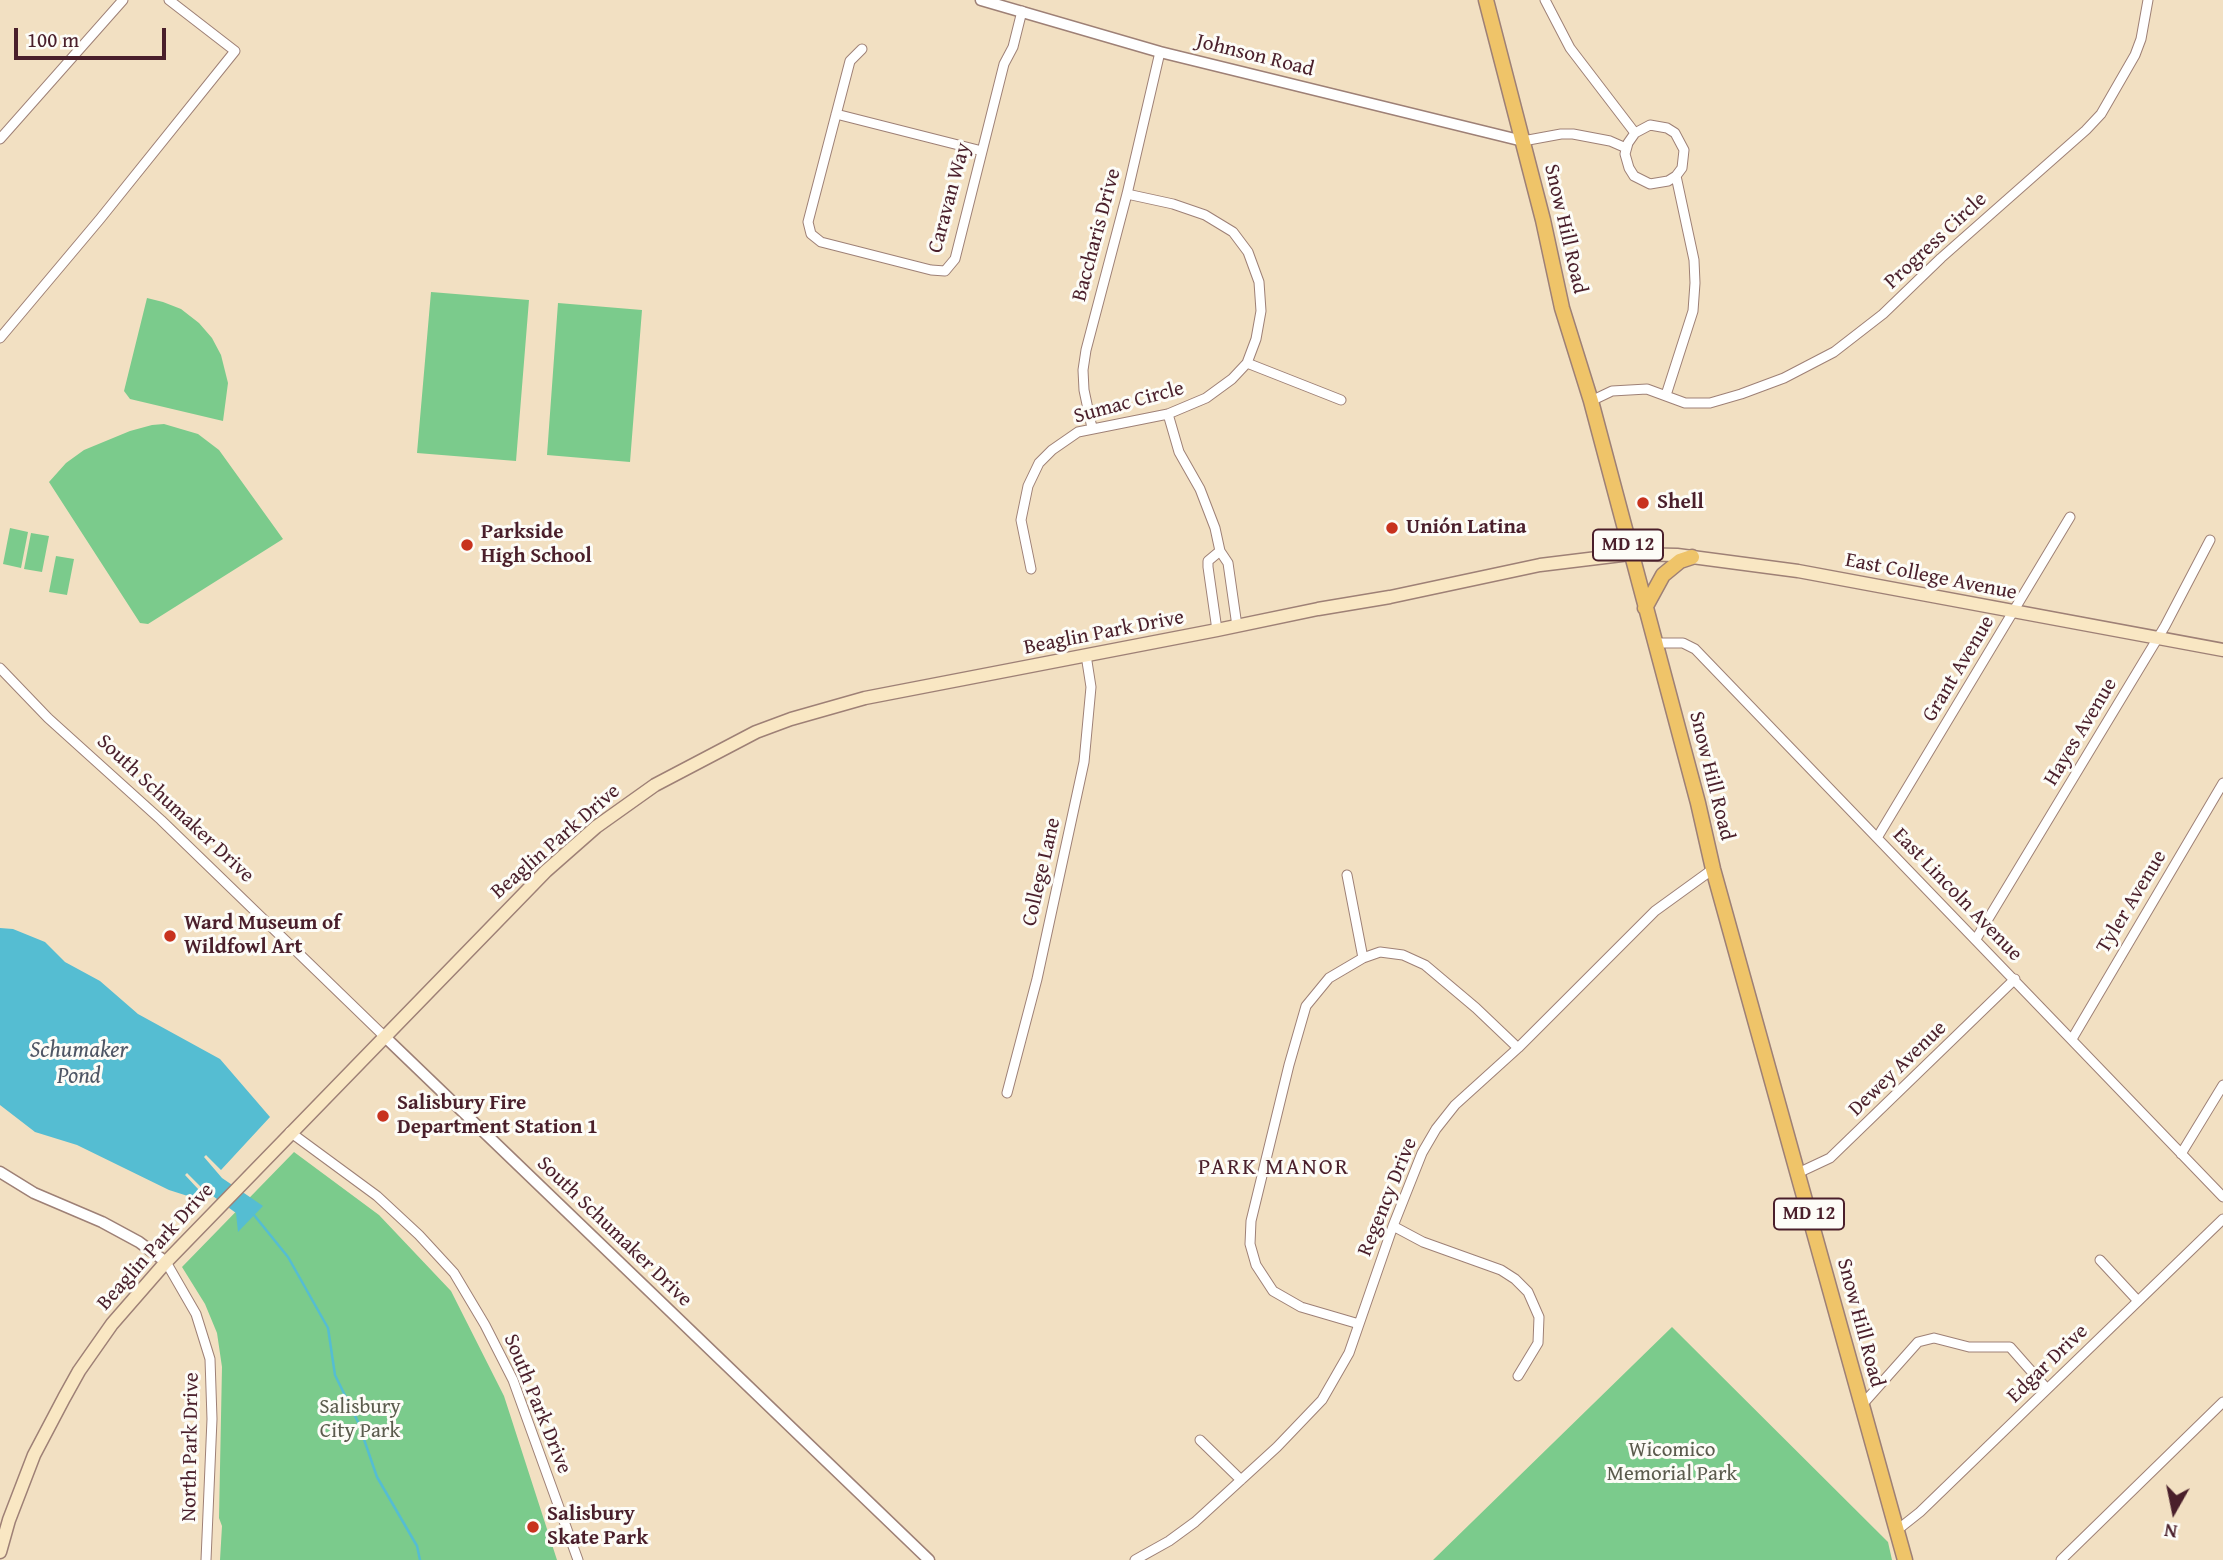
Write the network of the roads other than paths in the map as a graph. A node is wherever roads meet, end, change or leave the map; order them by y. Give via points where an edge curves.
1 (124, 0) edge
2 (169, 0) edge
3 (981, 0) edge
4 (1486, 0) edge
5 (1545, 0) edge
6 (2148, 0) edge
7 (1022, 11) junction
8 (862, 49) dead end
9 (1160, 52) junction
10 (836, 114) junction
11 (1635, 133) junction
12 (0, 139) edge
13 (1523, 142) junction
14 (1626, 148) junction
15 (982, 151) junction
16 (1676, 176) junction
17 (1127, 194) junction
18 (0, 338) edge
19 (1247, 363) junction
20 (1665, 394) junction
21 (1341, 400) dead end
22 (1591, 401) junction
23 (1168, 414) junction
24 (1092, 428) junction
25 (2070, 517) dead end
26 (2210, 540) dead end
27 (1220, 551) junction
28 (1630, 554) junction
29 (1692, 557) junction
30 (1031, 569) dead end
31 (1645, 608) junction
32 (2013, 613) junction
33 (1237, 626) junction
34 (1217, 631) junction
35 (2158, 638) junction
36 (1655, 643) junction
37 (2223, 650) edge
38 (1086, 655) junction
39 (0, 668) edge
40 (2223, 783) edge
41 (1877, 838) junction
42 (1713, 869) junction
43 (1347, 876) dead end
44 (1976, 939) junction
45 (1363, 957) junction
46 (2015, 979) junction
47 (384, 1035) junction
48 (2072, 1039) junction
49 (1518, 1048) junction
50 (2223, 1085) edge
51 (1007, 1093) dead end
52 (290, 1132) junction
53 (2181, 1154) junction
54 (0, 1172) edge
55 (1798, 1172) junction
56 (2223, 1197) edge
57 (2223, 1219) edge
58 (1393, 1226) junction
59 (2100, 1260) dead end
60 (166, 1262) junction
61 (2138, 1301) junction
62 (1359, 1324) junction
63 (1518, 1376) dead end
64 (2047, 1389) junction
65 (2223, 1402) edge
66 (1861, 1406) junction
67 (1200, 1440) dead end
68 (1241, 1480) junction
69 (1896, 1531) junction
70 (0, 1552) edge
71 (206, 1560) edge
72 (578, 1560) edge
73 (929, 1560) edge
74 (1135, 1560) edge
75 (1905, 1560) edge
76 (2061, 1560) edge

1 - 12 street
2 - 18 street via 235,51
3 - 7 street, Johnson Road
4 - 13 main road, Snow Hill Road / MD 12
5 - 11 street via 1570,48
6 - 20 street, Progress Circle via 2135,55 2101,114 1883,314 1834,352 1741,394 1699,404
7 - 9 street, Johnson Road
7 - 15 street, Caravan Way
8 - 10 street, Caravan Way via 850,61
9 - 13 street, Johnson Road
9 - 17 street, Baccharis Drive
10 - 15 street
10 - 15 street, Caravan Way via 808,222 811,234 821,242 919,267 945,271 954,259
11 - 14 street
11 - 16 street via 1659,125 1675,133 1684,150
13 - 14 street via 1573,134
13 - 22 main road, Snow Hill Road / MD 12 via 1562,308
14 - 16 street via 1629,168 1642,181 1660,184
16 - 20 street via 1695,260 1695,284 1693,311
17 - 19 street, Sumac Circle via 1174,204 1218,221 1248,252 1259,282 1261,311
17 - 24 street, Baccharis Drive via 1083,370
19 - 21 street
19 - 23 street, Sumac Circle via 1212,394
20 - 22 street, Progress Circle via 1628,389
22 - 28 main road, Snow Hill Road / MD 12
23 - 24 street, Sumac Circle
23 - 27 street via 1184,464 1208,507
24 - 30 street, Sumac Circle via 1052,450 1039,463 1028,486 1021,520
25 - 32 street, Grant Avenue
26 - 35 street, Hayes Avenue
27 - 33 street via 1228,563
27 - 34 street via 1208,561
28 - 29 main road, East College Avenue
28 - 31 main road, Snow Hill Road / MD 12
28 - 33 main road, Beaglin Park Drive via 1540,565
29 - 31 main road via 1663,575
29 - 32 main road, East College Avenue via 1798,571
31 - 36 main road, Snow Hill Road / MD 12
32 - 35 main road, East College Avenue
32 - 41 street, Grant Avenue
33 - 34 main road, Beaglin Park Drive
34 - 38 main road, Beaglin Park Drive
35 - 37 main road, East College Avenue
35 - 44 street, Hayes Avenue
36 - 41 street, East Lincoln Avenue via 1683,643 1695,649
36 - 42 main road, Snow Hill Road / MD 12
38 - 47 main road, Beaglin Park Drive via 822,709 756,732 674,774 621,807 554,863
38 - 51 street, College Lane via 1091,687 1084,762
39 - 47 street, South Schumaker Drive
40 - 48 street, Tyler Avenue
41 - 44 street, East Lincoln Avenue
42 - 49 street, Regency Drive via 1655,911
42 - 55 main road, Snow Hill Road / MD 12
43 - 45 street
44 - 46 street, East Lincoln Avenue
45 - 49 street via 1380,952 1403,955 1425,965
45 - 62 street via 1329,978 1306,1006 1251,1221 1250,1244 1256,1265 1273,1291 1301,1307
46 - 48 street, East Lincoln Avenue
46 - 55 street, Dewey Avenue via 1830,1158
47 - 52 main road, Beaglin Park Drive
47 - 73 street, South Schumaker Drive
48 - 53 street, East Lincoln Avenue
49 - 58 street, Regency Drive via 1455,1105 1436,1129
50 - 53 street
52 - 60 main road, Beaglin Park Drive
52 - 72 street, South Park Drive via 377,1196 454,1273 513,1380
53 - 56 street, East Lincoln Avenue
54 - 60 street via 139,1242
55 - 66 main road, Snow Hill Road / MD 12
57 - 61 street, Edgar Drive
58 - 62 street, Regency Drive
58 - 63 street via 1500,1270 1528,1292 1539,1317 1538,1343
59 - 61 street
60 - 70 main road, Beaglin Park Drive via 112,1324 69,1389 34,1455
60 - 71 street, North Park Drive via 197,1314 211,1368
61 - 64 street, Edgar Drive
62 - 68 street, Regency Drive via 1349,1353 1322,1400
64 - 66 street via 2010,1347 1969,1347 1934,1338 1918,1342
64 - 69 street, Edgar Drive
65 - 76 street
66 - 69 main road, Snow Hill Road / MD 12
67 - 68 street
68 - 74 street, Regency Drive via 1195,1522
69 - 75 main road, Snow Hill Road / MD 12

